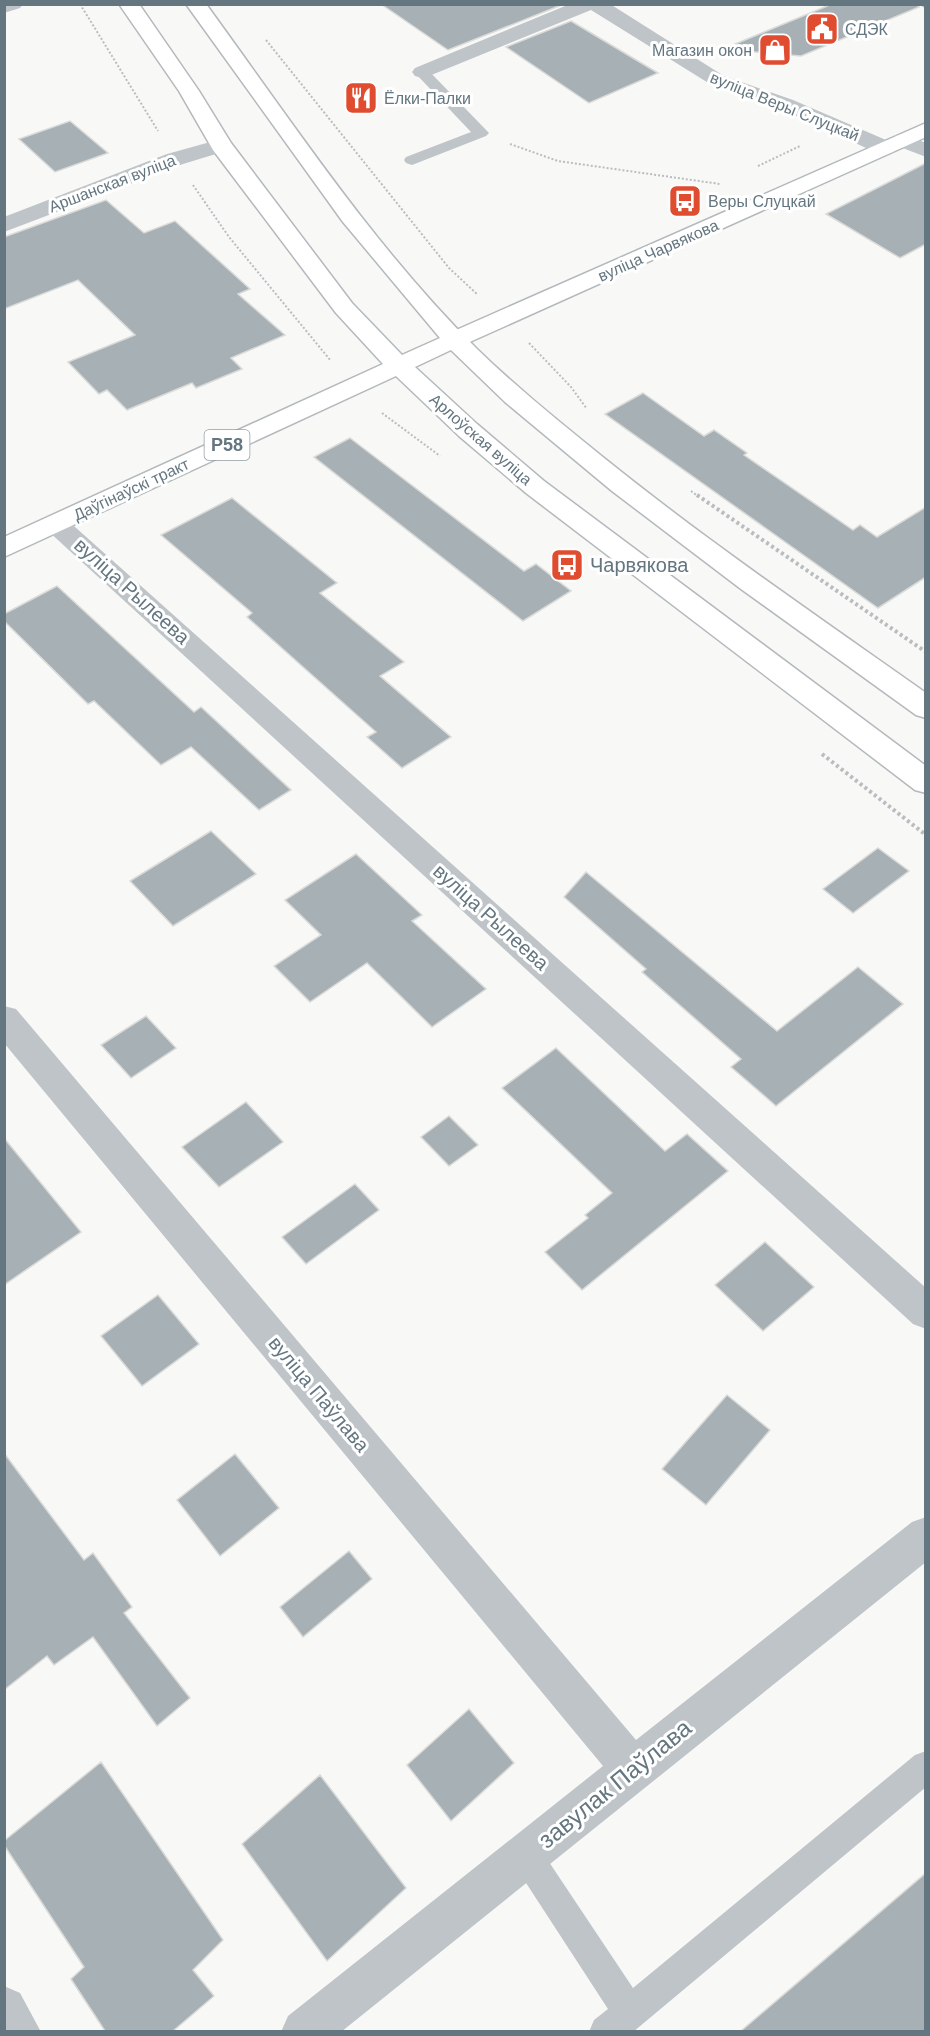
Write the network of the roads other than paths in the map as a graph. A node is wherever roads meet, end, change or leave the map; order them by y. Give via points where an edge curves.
1 (13, 4) edge
2 (129, 4) edge
3 (196, 4) edge
4 (588, 4) edge
5 (596, 4) edge
6 (4, 7) edge
7 (422, 72) joint
8 (926, 129) edge
9 (894, 144) junction
10 (221, 145) junction
11 (926, 151) edge
12 (412, 160) dead end
13 (4, 225) edge
14 (454, 340) junction
15 (398, 365) junction
16 (56, 524) junction
17 (4, 548) edge
18 (926, 708) edge
19 (926, 782) edge
20 (4, 1019) edge
21 (926, 1312) edge
22 (926, 1536) edge
23 (926, 1766) edge
24 (634, 1770) junction
25 (526, 1855) junction
26 (4, 2009) edge
27 (618, 2021) edge
28 (18, 2031) edge
29 (303, 2031) edge

1 - 6 street
2 - 10 main road, Арлоўская вуліца
3 - 14 main road via 318,175
4 - 7 street
5 - 9 street, вуліца Веры Слуцкай via 717,80
7 - 12 lane via 481,133
8 - 9 main road, вуліца Чарвякова / Р58
9 - 11 street, вуліца Веры Слуцкай
9 - 14 main road, вуліца Чарвякова / Р58
10 - 13 street, Аршанская вуліца
10 - 15 main road, Арлоўская вуліца via 344,308
14 - 15 main road, Даўгінаўскі тракт / Р58
14 - 18 main road via 525,406 674,527
15 - 16 main road, Даўгінаўскі тракт / Р58
15 - 19 main road, Арлоўская вуліца via 535,487
16 - 17 main road, Даўгінаўскі тракт / Р58
16 - 21 street, вуліца Рылеева
20 - 24 street, вуліца Паўлава
22 - 24 street, завулак Паўлава
23 - 27 lane
24 - 25 street, завулак Паўлава
25 - 27 lane
25 - 29 street, завулак Паўлава
26 - 28 street

